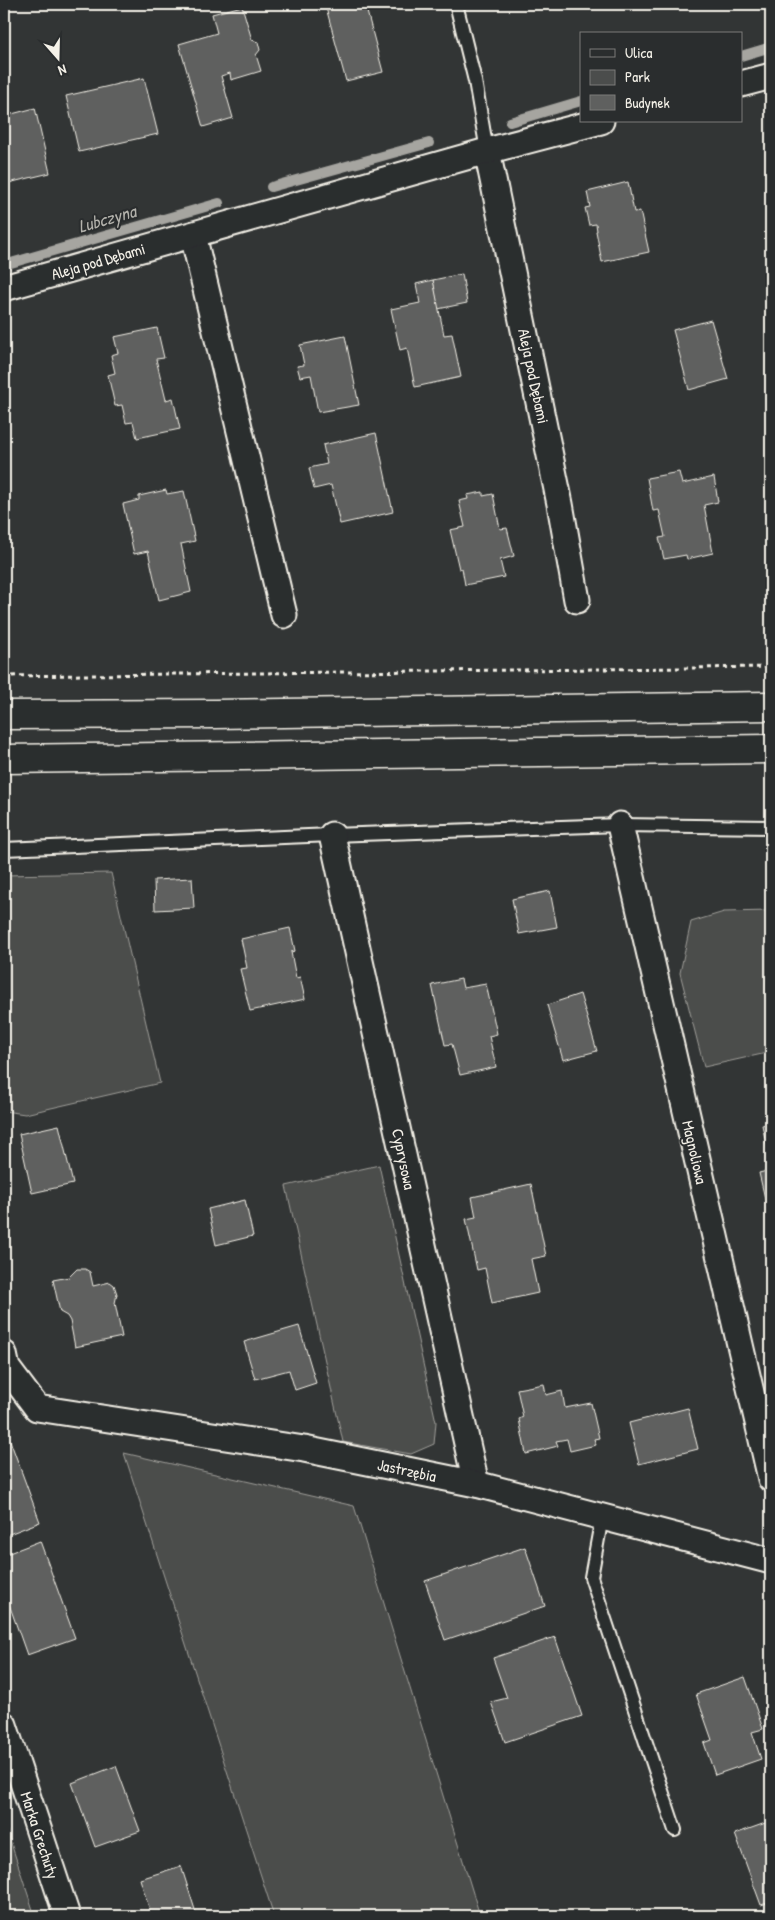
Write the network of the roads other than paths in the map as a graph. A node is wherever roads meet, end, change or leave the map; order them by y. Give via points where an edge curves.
1 (456, 4) edge
2 (771, 76) edge
3 (742, 84) edge
4 (597, 122) edge
5 (487, 151) junction
6 (193, 235) junction
7 (4, 288) edge
8 (577, 600) dead end
9 (284, 615) dead end
10 (771, 706) edge
11 (4, 715) edge
12 (771, 749) edge
13 (4, 759) edge
14 (620, 825) junction
15 (771, 827) edge
16 (332, 835) junction
17 (4, 849) edge
18 (4, 1354) edge
19 (771, 1479) edge
20 (476, 1484) junction
21 (602, 1517) junction
22 (771, 1561) edge
23 (4, 1725) edge
24 (675, 1830) dead end
25 (67, 1916) edge

1 - 5 lane via 475,81
2 - 3 street
4 - 5 street, Aleja pod Dębami
5 - 6 street, Aleja pod Dębami
5 - 8 street, Aleja pod Dębami
6 - 7 street, Aleja pod Dębami
6 - 9 street
10 - 11 main road
12 - 13 main road
14 - 15 lane
14 - 16 lane
14 - 19 street, Magnoliowa
16 - 17 lane
16 - 20 street, Cyprysowa
18 - 20 street, Jastrzębia via 7,1368 37,1408 304,1449
20 - 21 street, Jastrzębia
21 - 22 street, Jastrzębia
21 - 24 lane via 591,1578
23 - 25 street, Marka Grechuty

